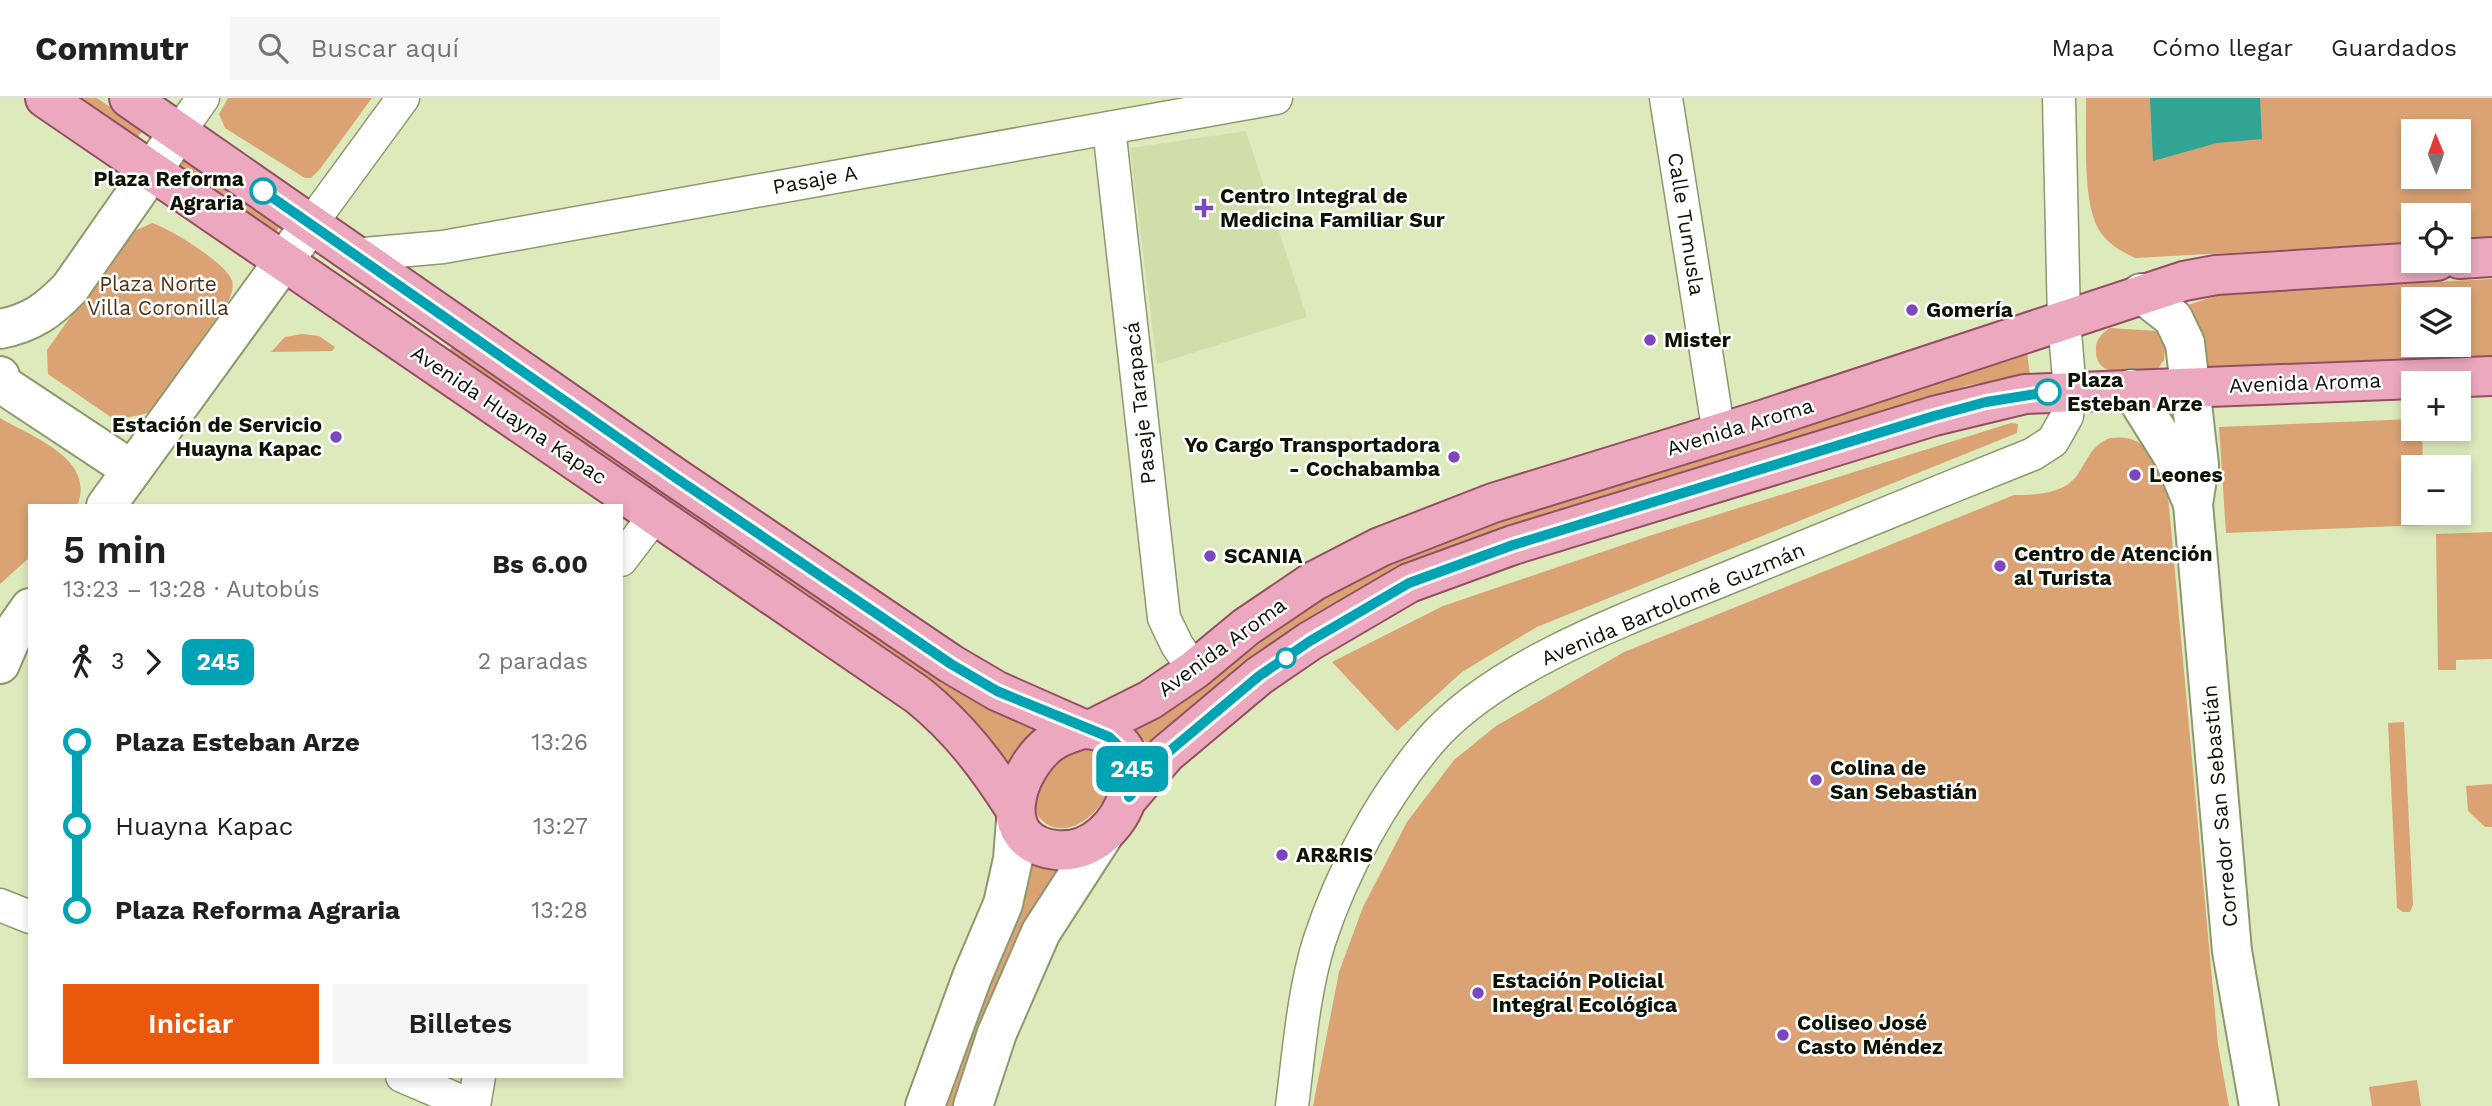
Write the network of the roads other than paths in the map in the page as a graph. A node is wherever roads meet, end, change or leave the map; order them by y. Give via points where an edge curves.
1 (45, 98) edge
2 (130, 98) edge
3 (204, 98) edge
4 (402, 98) edge
5 (1276, 98) edge
6 (1666, 98) edge
7 (2059, 98) edge
8 (1109, 128) junction
9 (180, 132) junction
10 (152, 171) junction
11 (310, 225) junction
12 (353, 255) junction
13 (2492, 257) edge
14 (2471, 258) edge
15 (283, 263) junction
16 (2401, 263) edge
17 (2141, 293) junction
18 (2064, 321) junction
19 (0, 329) edge
20 (0, 376) edge
21 (2492, 376) edge
22 (2188, 388) junction
23 (2131, 389) junction
24 (2070, 391) junction
25 (1718, 434) junction
26 (132, 470) junction
27 (107, 504) edge
28 (2193, 504) junction
29 (656, 514) junction
30 (623, 557) edge
31 (28, 611) edge
32 (0, 664) edge
33 (1194, 670) junction
34 (1087, 729) junction
35 (1129, 797) junction
36 (1015, 815) junction
37 (1103, 836) junction
38 (0, 905) edge
39 (28, 916) edge
40 (407, 1078) edge
41 (479, 1078) edge
42 (473, 1106) edge
43 (925, 1106) edge
44 (973, 1106) edge
45 (1292, 1106) edge
46 (2259, 1106) edge

1 - 10 main road, Avenida Huayna Kapac
2 - 9 main road, Avenida Huayna Kapac
3 - 9 street
4 - 11 street
5 - 8 street, Pasaje A
6 - 25 street, Calle Tumusla
7 - 18 street
8 - 12 street, Pasaje A via 443,247
8 - 33 street, Pasaje Tarapacá via 1164,618
9 - 10 street
9 - 11 main road, Avenida Huayna Kapac
10 - 15 main road, Avenida Huayna Kapac
10 - 19 street via 70,288 50,309 25,324
11 - 12 main road, Avenida Huayna Kapac
11 - 15 street
12 - 34 main road, Avenida Huayna Kapac via 951,664 997,691
13 - 14 main road
15 - 26 street
15 - 29 main road, Avenida Huayna Kapac
16 - 17 main road, Avenida Aroma via 2216,275
17 - 18 main road, Avenida Aroma
17 - 22 street, Corredor San Sebastián via 2181,330
18 - 24 street
18 - 25 main road, Avenida Aroma
20 - 26 street via 2,384
21 - 22 main road, Avenida Aroma
22 - 23 main road, Avenida Aroma
22 - 28 street, Corredor San Sebastián via 2199,466
23 - 24 main road, Avenida Aroma
23 - 28 street, Corredor San Sebastián via 2173,456
24 - 35 main road, Avenida Aroma via 2025,394 1934,416 1513,545 1409,583 1259,676 1166,754
24 - 45 street, Avenida Bartolomé Guzmán via 2067,416 2053,441 2033,454 1616,624 1481,696 1432,739 1387,799 1339,890 1319,943
25 - 33 main road, Avenida Aroma via 1493,503 1380,547 1291,596
26 - 27 street
28 - 46 street, Corredor San Sebastián via 2232,951
29 - 30 street
29 - 36 main road, Avenida Huayna Kapac via 950,720 986,762
31 - 32 street
33 - 34 main road, Avenida Aroma via 1150,700
34 - 35 main road via 1109,737 1127,754 1133,774
34 - 36 main road via 1063,735 1038,754 1023,778
35 - 37 main road
36 - 37 main road via 1029,839 1048,849 1072,849
36 - 43 street via 1013,859 1003,904
37 - 44 street via 1041,932 997,1033
38 - 39 street
40 - 42 street
41 - 42 street

